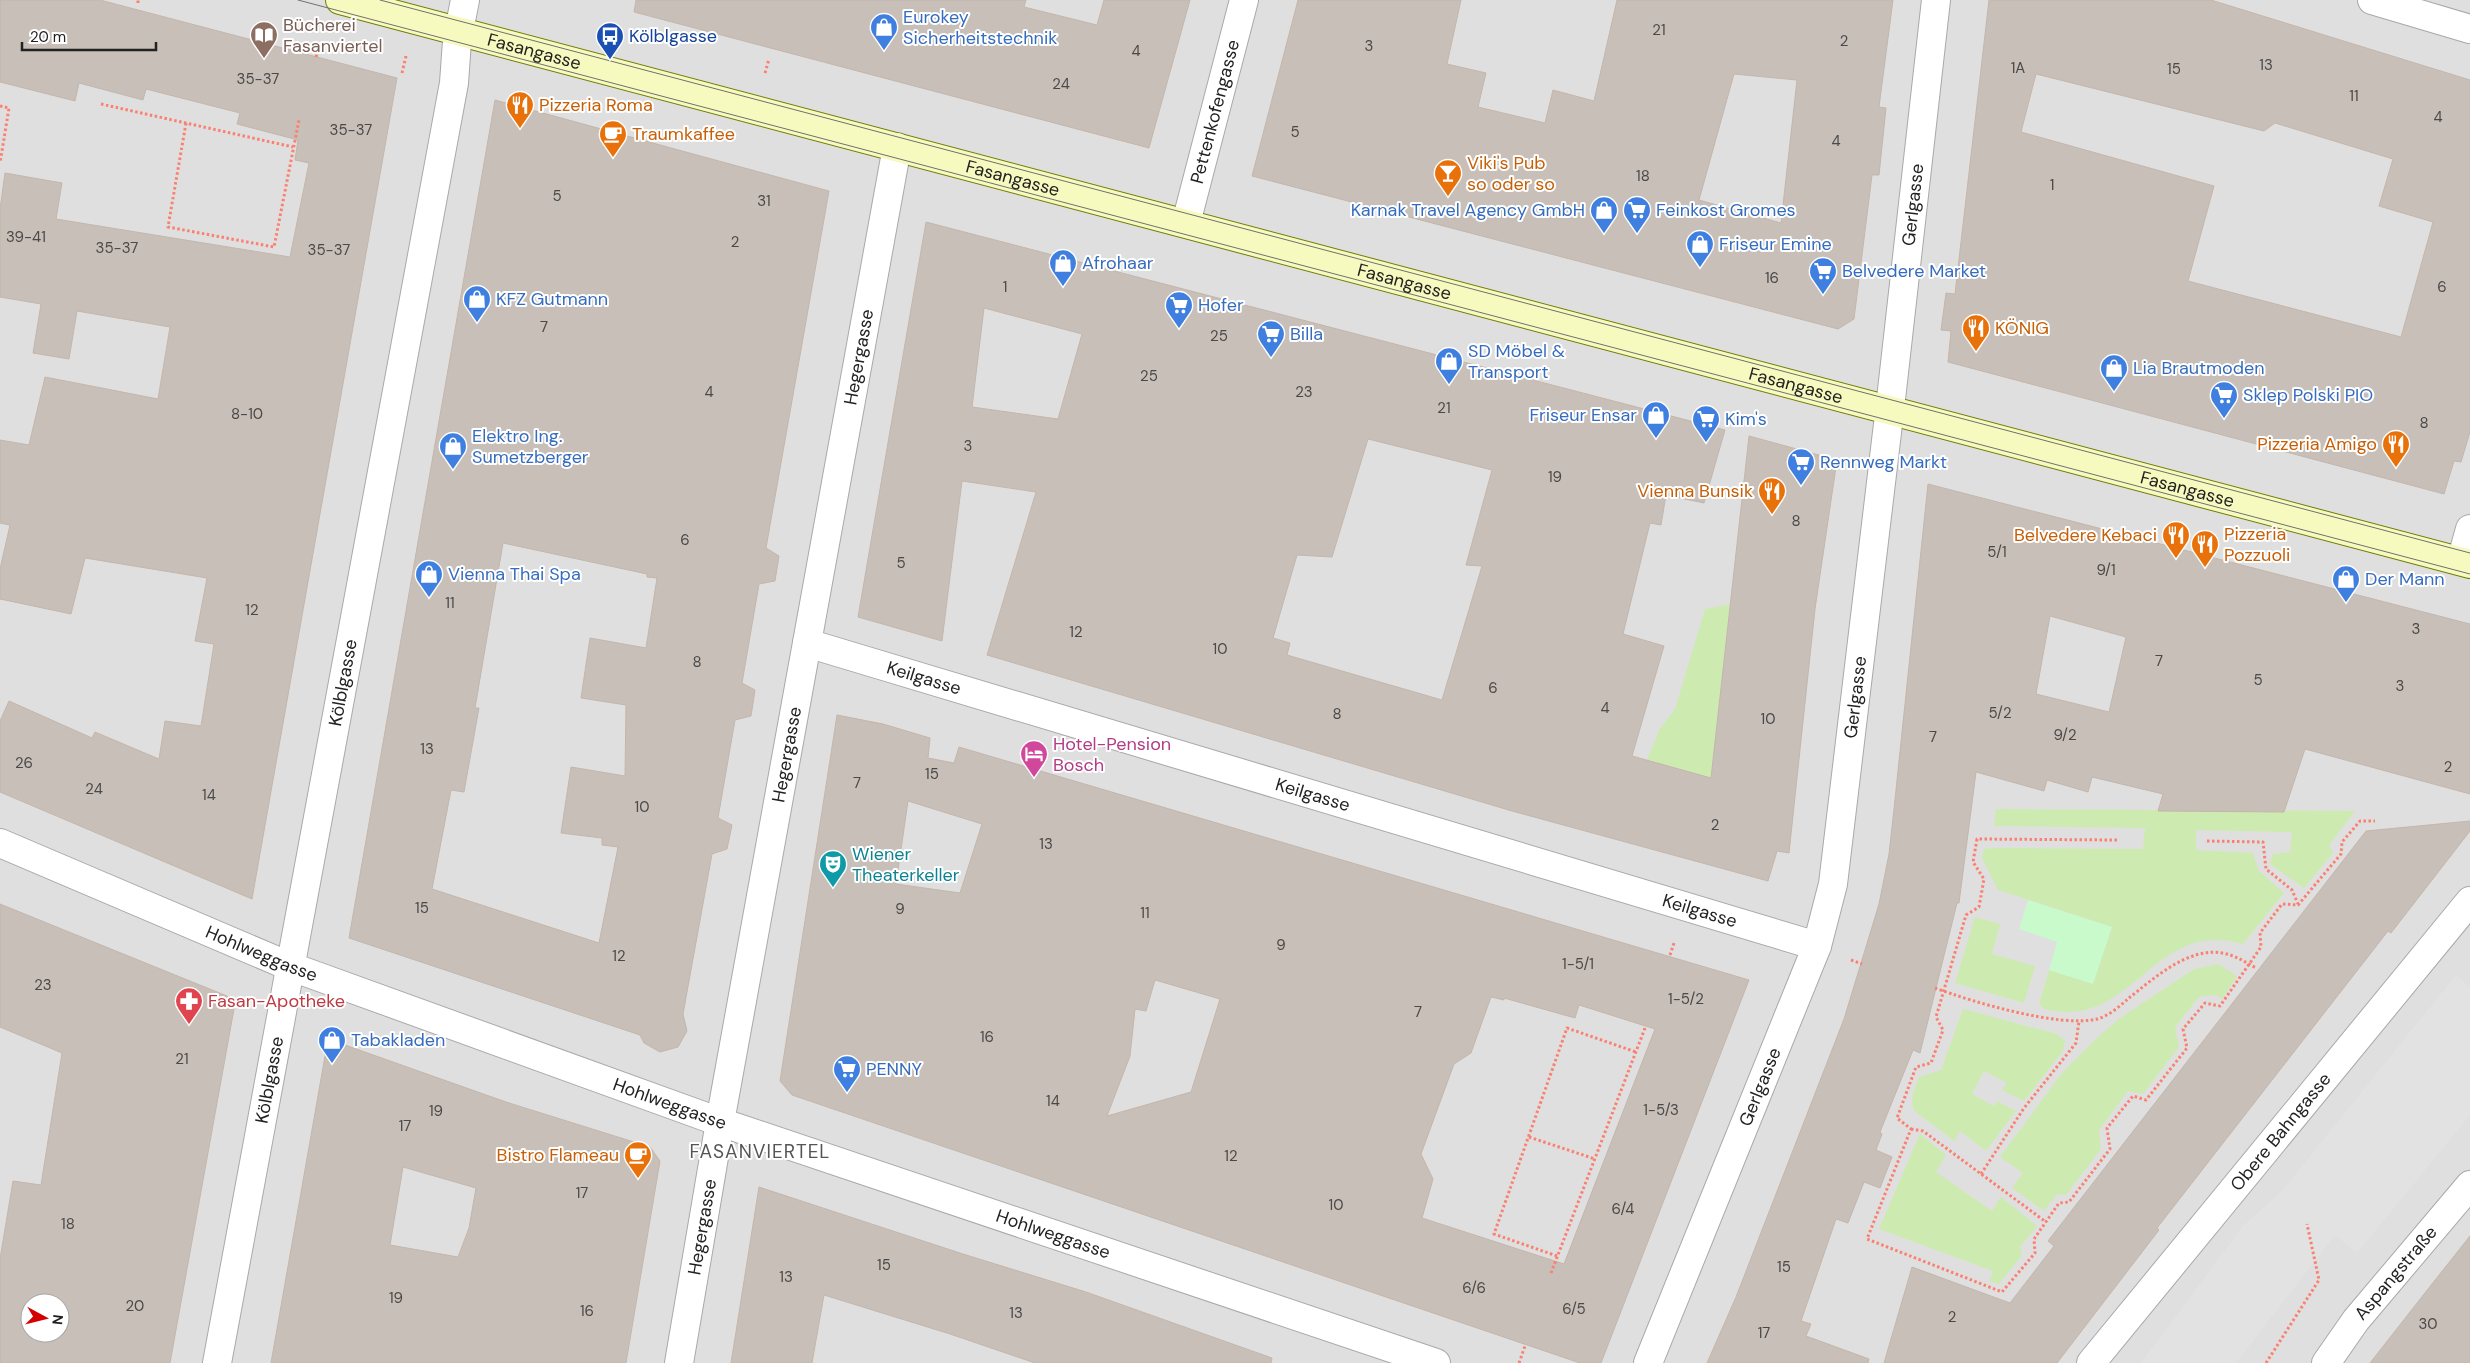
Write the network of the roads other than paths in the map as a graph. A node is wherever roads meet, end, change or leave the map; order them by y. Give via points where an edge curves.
1 (340, 0) edge
2 (465, 0) edge
3 (1244, 0) edge
4 (1936, 0) edge
5 (2372, 0) edge
6 (2470, 29) edge
7 (459, 32) junction
8 (897, 148) junction
9 (1186, 223) junction
10 (1890, 411) junction
11 (2470, 529) edge
12 (2465, 563) edge
13 (807, 643) junction
14 (0, 843) edge
15 (2470, 900) edge
16 (1817, 946) junction
17 (289, 966) junction
18 (720, 1122) junction
19 (2470, 1186) edge
20 (217, 1363) edge
21 (679, 1363) edge
22 (1436, 1363) edge
23 (1648, 1363) edge
24 (2091, 1363) edge
25 (2326, 1363) edge

1 - 7 main road, Fasangasse
2 - 7 street, Kölblgasse
3 - 9 street, Pettenkofengasse
4 - 10 street, Gerlgasse
5 - 6 street
7 - 8 main road, Fasangasse
7 - 17 street, Kölblgasse via 453,90
8 - 9 main road, Fasangasse
8 - 13 street, Hegergasse
9 - 10 main road, Fasangasse
10 - 12 main road, Fasangasse
10 - 16 street, Gerlgasse via 1833,884
11 - 12 street
13 - 16 street, Keilgasse
13 - 18 street, Hegergasse
14 - 17 street, Hohlweggasse
15 - 24 street, Obere Bahngasse
16 - 23 street, Gerlgasse
17 - 18 street, Hohlweggasse
17 - 20 street, Kölblgasse
18 - 21 street, Hegergasse
18 - 22 street, Hohlweggasse
19 - 25 street, Aspangstraße via 2356,1320

